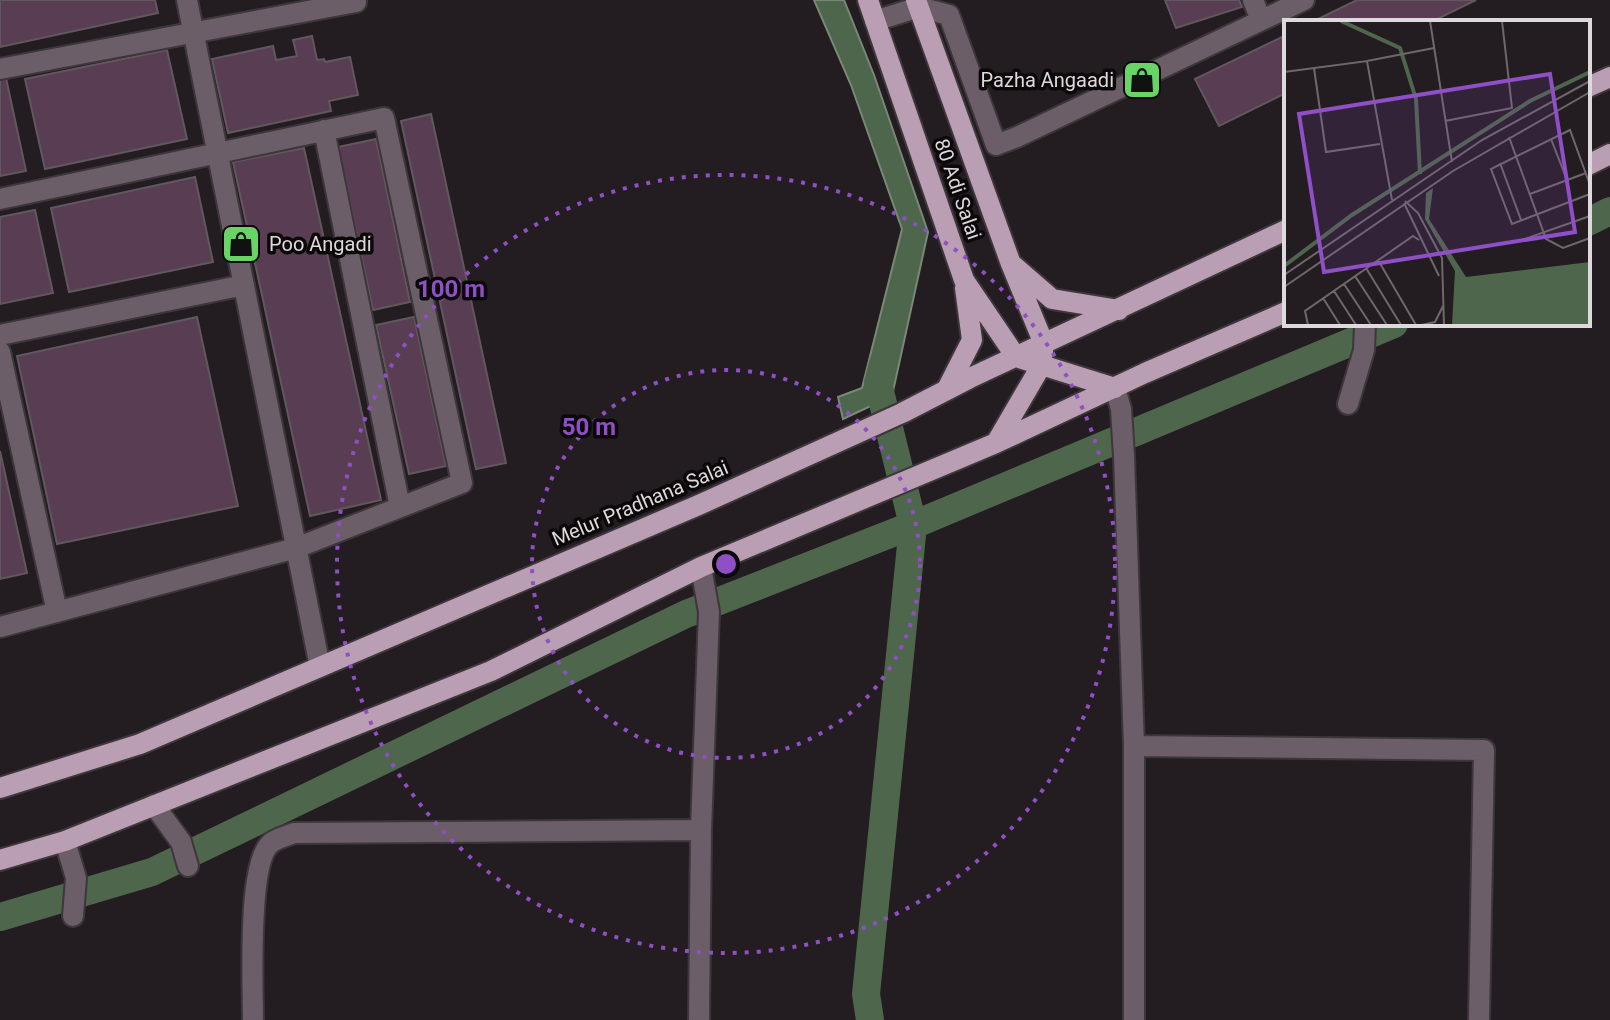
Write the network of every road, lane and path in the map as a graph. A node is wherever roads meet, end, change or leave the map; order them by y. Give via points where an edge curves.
1 (187, 0) edge
2 (868, 0) edge
3 (1253, 0) edge
4 (1304, 0) edge
5 (356, 2) dead end
6 (918, 3) edge
7 (1261, 20) junction
8 (875, 21) junction
9 (194, 33) junction
10 (0, 69) edge
11 (1610, 77) edge
12 (1590, 86) edge
13 (324, 130) junction
14 (218, 153) junction
15 (1610, 154) edge
16 (1590, 164) edge
17 (0, 199) edge
18 (1284, 231) edge
19 (1011, 264) junction
20 (964, 280) junction
21 (244, 285) junction
22 (1119, 310) junction
23 (1284, 313) edge
24 (1365, 326) edge
25 (0, 335) edge
26 (1044, 344) junction
27 (0, 352) edge
28 (1016, 357) junction
29 (1041, 366) junction
30 (1115, 388) junction
31 (947, 389) junction
32 (1348, 404) dead end
33 (996, 443) junction
34 (400, 507) junction
35 (296, 548) junction
36 (701, 567) junction
37 (57, 612) junction
38 (0, 627) edge
39 (320, 667) junction
40 (1134, 746) junction
41 (0, 788) edge
42 (154, 805) junction
43 (701, 830) junction
44 (65, 841) junction
45 (0, 860) edge
46 (188, 866) dead end
47 (73, 916) dead end
48 (253, 1020) edge
49 (699, 1020) edge
50 (1134, 1020) edge
51 (1479, 1020) edge

1 - 9 street
2 - 8 main road, 80 Adi Salai
3 - 7 street
4 - 7 street
5 - 9 street
6 - 7 street via 949,15 996,145
6 - 8 street
6 - 19 main road, 80 Adi Salai
8 - 20 main road, 80 Adi Salai
9 - 10 street
9 - 14 street
11 - 12 main road
13 - 14 street
13 - 34 street
13 - 34 street via 384,118 462,483
14 - 17 street
14 - 21 street
15 - 16 main road
18 - 22 main road, Melur Pradhana Salai
19 - 22 main road via 1052,299
19 - 26 main road, 80 Adi Salai
20 - 28 main road, 80 Adi Salai
20 - 31 main road via 972,340
21 - 25 street
21 - 35 street
22 - 26 main road, Melur Pradhana Salai
23 - 30 main road
24 - 32 street via 1364,350
26 - 28 main road, Melur Pradhana Salai
26 - 29 main road
27 - 37 street
28 - 29 main road
28 - 31 main road, Melur Pradhana Salai
29 - 30 main road
29 - 33 main road
30 - 33 main road
30 - 40 street via 1124,456
31 - 39 main road, Melur Pradhana Salai via 701,504
33 - 36 main road
34 - 35 street
35 - 37 street
35 - 39 street
36 - 42 main road via 491,671
36 - 43 street via 709,612
37 - 38 street
39 - 41 main road, Melur Pradhana Salai via 140,744
40 - 50 street
40 - 51 street via 1484,750
42 - 44 main road
42 - 46 street via 181,842
43 - 48 street via 294,833 271,843 260,860
43 - 49 street
44 - 45 main road
44 - 47 street via 76,878

